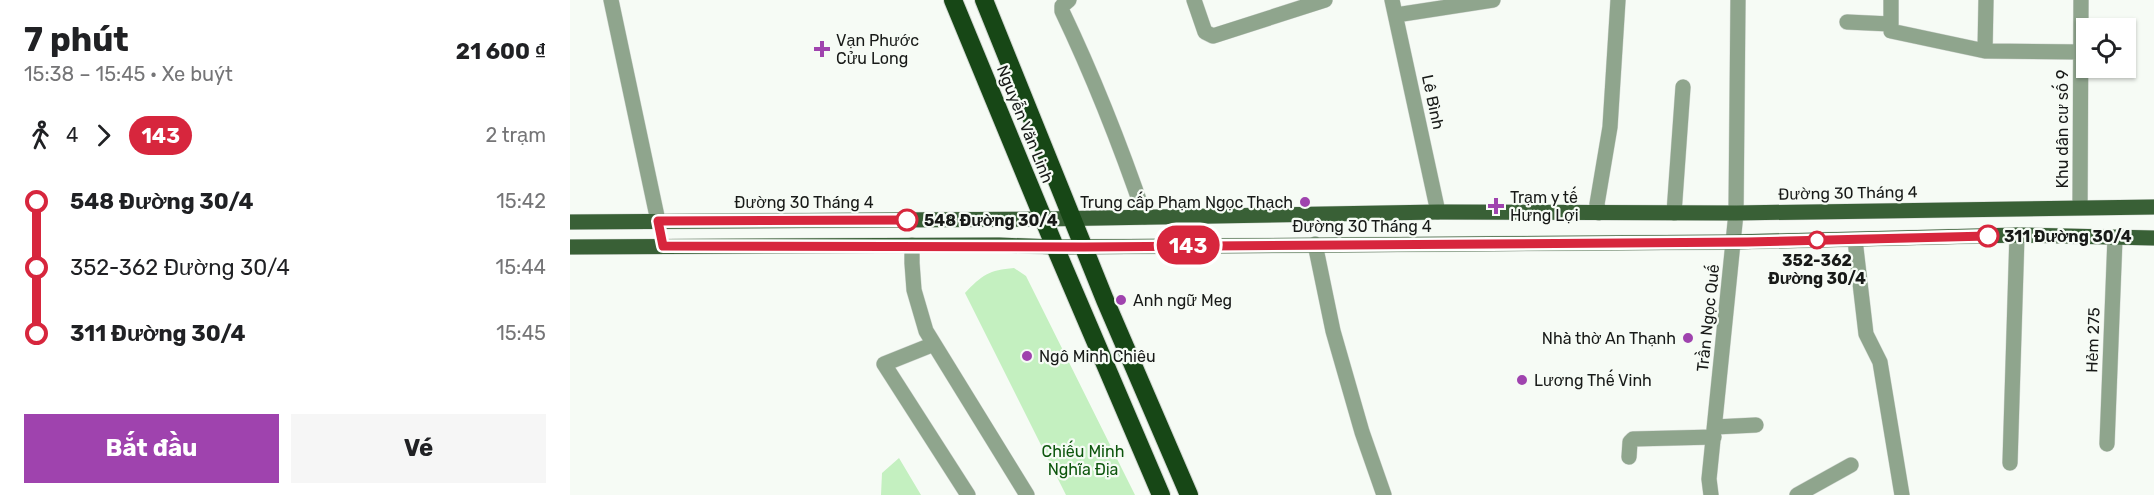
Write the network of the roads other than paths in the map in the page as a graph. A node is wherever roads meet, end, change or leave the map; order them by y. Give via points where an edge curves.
1 (611, 0) edge
2 (953, 0) edge
3 (984, 0) edge
4 (1069, 0) edge
5 (1194, 0) edge
6 (1325, 0) edge
7 (1493, 0) edge
8 (1618, 0) edge
9 (1737, 0) edge
10 (1892, 0) edge
11 (1986, 0) edge
12 (2081, 0) edge
13 (1394, 7) edge
14 (2081, 18) edge
15 (1847, 22) dead end
16 (1890, 24) junction
17 (1985, 51) junction
18 (2076, 52) edge
19 (2081, 78) edge
20 (1683, 87) dead end
21 (2080, 207) junction
22 (2154, 207) edge
23 (1438, 212) junction
24 (1599, 213) junction
25 (1674, 213) junction
26 (1736, 213) junction
27 (1145, 217) junction
28 (1073, 218) junction
29 (1043, 219) junction
30 (658, 221) junction
31 (570, 222) edge
32 (2017, 235) junction
33 (2115, 238) junction
34 (2154, 238) edge
35 (1856, 240) junction
36 (1734, 242) junction
37 (1315, 244) junction
38 (912, 245) junction
39 (663, 246) junction
40 (570, 247) edge
41 (1055, 247) junction
42 (1084, 247) junction
43 (934, 344) junction
44 (1756, 425) dead end
45 (1714, 432) junction
46 (2107, 444) dead end
47 (1629, 457) dead end
48 (2010, 463) dead end
49 (1851, 465) dead end
50 (968, 495) edge
51 (1027, 495) edge
52 (1161, 495) edge
53 (1189, 495) edge
54 (1384, 495) edge
55 (1711, 495) edge
56 (1797, 495) edge
57 (1902, 495) edge

1 - 30 street
2 - 29 highway, Nguyễn Văn Linh
3 - 28 highway, Nguyễn Văn Linh
4 - 27 street via 1062,11
5 - 6 street via 1205,32 1213,36
7 - 13 street
8 - 24 street via 1610,127 1597,204
9 - 26 street, Trần Ngọc Quế
10 - 16 street
11 - 17 street
12 - 14 street, Khu dân cư số 9
13 - 23 street, Lê Bình
15 - 16 street, Khu dân cư số 9
16 - 17 street, Khu dân cư số 9 via 1891,31
17 - 18 street, Khu dân cư số 9
19 - 21 street, Khu dân cư số 9
20 - 25 street
21 - 22 main road, Đường 30 Tháng 4
21 - 26 main road, Đường 30 Tháng 4
23 - 24 main road, Đường 30 Tháng 4
23 - 27 main road, Đường 30 Tháng 4
24 - 25 main road, Đường 30 Tháng 4
25 - 26 main road, Đường 30 Tháng 4
26 - 36 street, Trần Ngọc Quế
27 - 28 main road, Đường 30 Tháng 4
28 - 29 main road, Đường 30 Tháng 4
28 - 42 highway, Nguyễn Văn Linh
29 - 30 main road, Đường 30 Tháng 4
29 - 41 highway, Nguyễn Văn Linh
30 - 31 main road, Đường 30 Tháng 4
30 - 39 main road
32 - 33 main road, Đường 30 Tháng 4
32 - 35 main road, Đường 30 Tháng 4
32 - 48 street
33 - 34 main road, Đường 30 Tháng 4
33 - 46 street, Hẻm 275
35 - 36 main road, Đường 30 Tháng 4
35 - 57 street via 1866,334 1880,362
36 - 37 main road, Đường 30 Tháng 4
36 - 45 street, Trần Ngọc Quế
37 - 42 main road, Đường 30 Tháng 4
37 - 54 street via 1333,331
38 - 39 main road, Đường 30 Tháng 4
38 - 41 main road, Đường 30 Tháng 4
38 - 43 street via 914,290
39 - 40 main road, Đường 30 Tháng 4
41 - 42 main road, Đường 30 Tháng 4
41 - 52 highway, Nguyễn Văn Linh
42 - 53 highway, Nguyễn Văn Linh
43 - 50 street via 884,364
43 - 51 street
44 - 45 street
45 - 47 street via 1633,439
45 - 55 street, Trần Ngọc Quế
49 - 56 street

